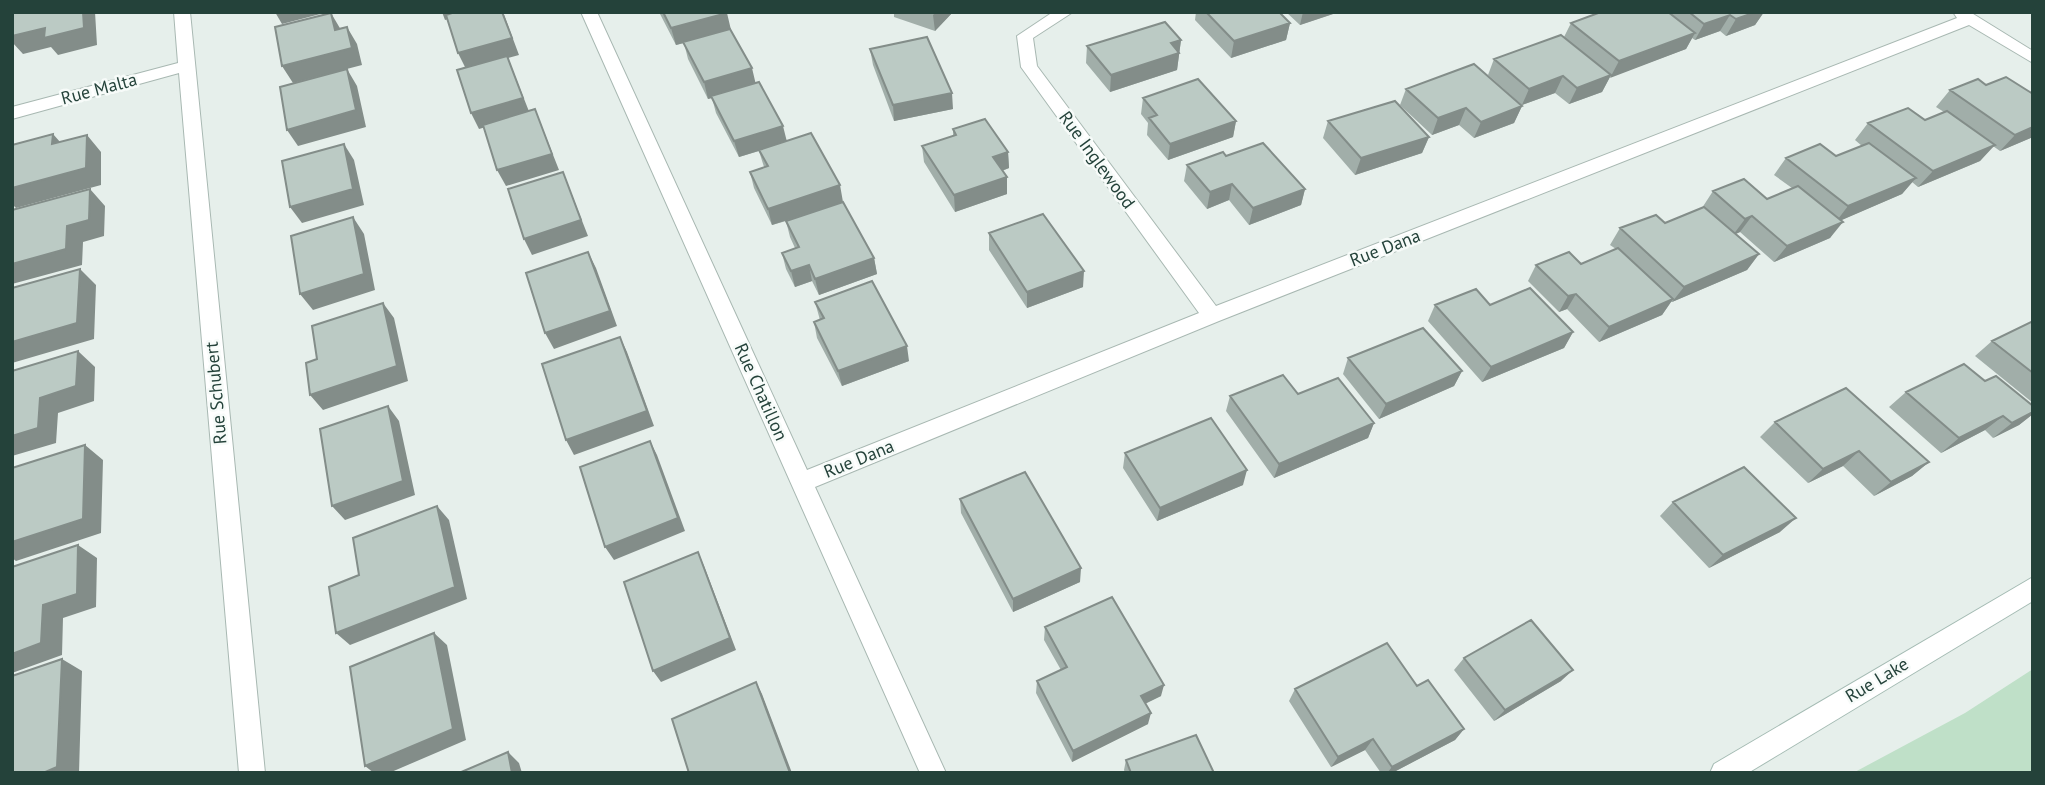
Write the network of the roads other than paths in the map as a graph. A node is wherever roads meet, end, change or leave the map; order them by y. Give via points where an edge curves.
1 (182, 12) edge
2 (589, 12) edge
3 (1065, 12) edge
4 (1964, 16) edge
5 (2033, 58) edge
6 (186, 66) junction
7 (12, 113) edge
8 (1212, 316) junction
9 (802, 482) junction
10 (2033, 588) edge
11 (252, 773) edge
12 (933, 773) edge
13 (1723, 773) edge

1 - 6 street, Rue Schubert
2 - 9 street, Rue Chatillon
3 - 8 street, Rue Inglewood via 1025,36 1029,67
4 - 5 street
4 - 8 street, Rue Dana
6 - 7 street, Rue Malta
6 - 11 street, Rue Schubert
8 - 9 street, Rue Dana
9 - 12 street, Rue Chatillon
10 - 13 street, Rue Lake

